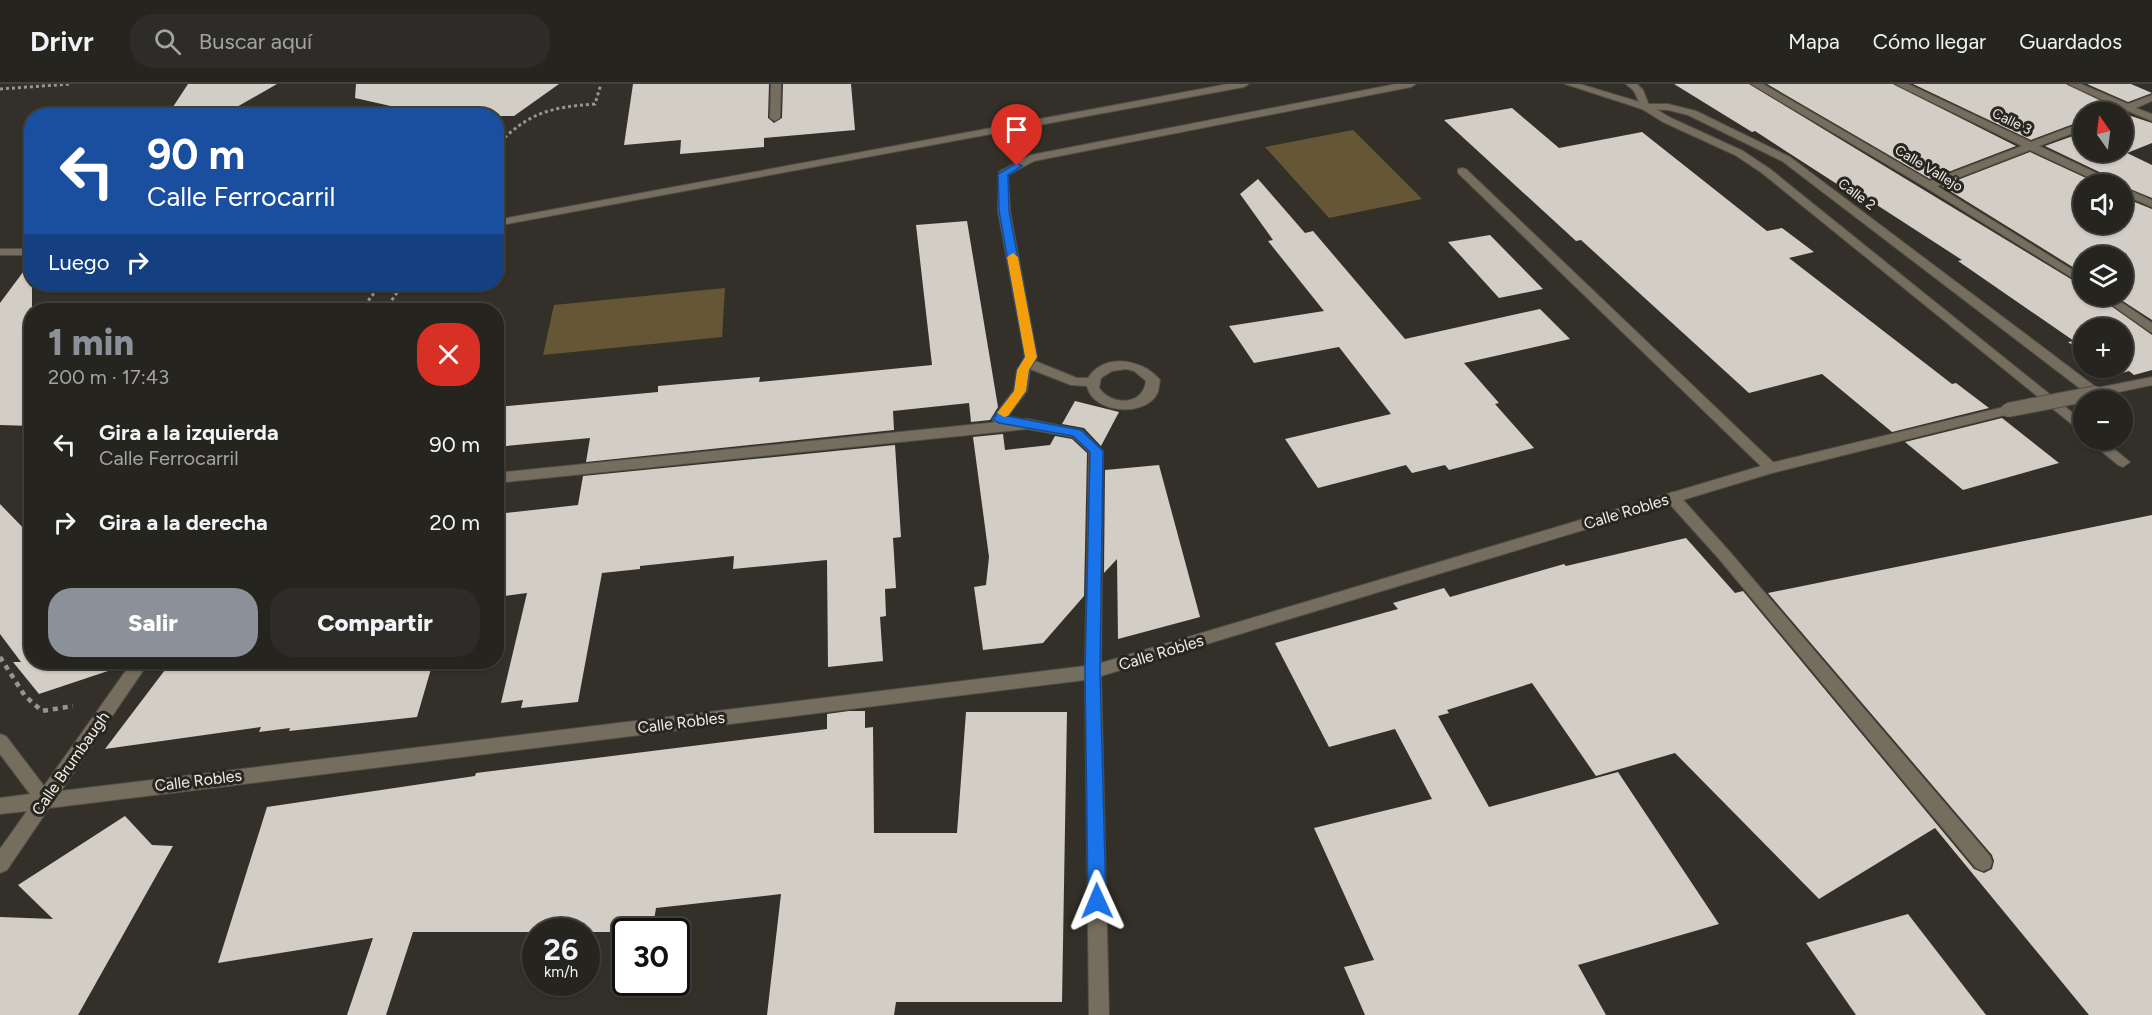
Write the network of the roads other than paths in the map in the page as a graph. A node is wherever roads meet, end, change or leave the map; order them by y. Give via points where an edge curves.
1 (776, 84) edge
2 (1244, 84) edge
3 (1411, 84) edge
4 (1570, 84) edge
5 (1631, 84) edge
6 (1756, 84) edge
7 (1900, 84) edge
8 (2073, 84) edge
9 (2152, 98) edge
10 (2115, 102) edge
11 (2133, 105) edge
12 (1645, 107) junction
13 (2133, 110) edge
14 (775, 118) dead end
15 (2152, 118) edge
16 (2073, 130) edge
17 (2032, 147) junction
18 (1462, 171) dead end
19 (2090, 174) edge
20 (1929, 185) junction
21 (2133, 195) edge
22 (2152, 204) edge
23 (504, 222) edge
24 (0, 252) edge
25 (24, 252) edge
26 (2073, 275) edge
27 (2119, 306) edge
28 (2152, 329) edge
29 (1028, 363) junction
30 (2152, 381) edge
31 (1092, 382) dead end
32 (2091, 390) edge
33 (2109, 390) edge
34 (2073, 397) edge
35 (2073, 421) edge
36 (1027, 424) junction
37 (2108, 450) edge
38 (2123, 462) dead end
39 (1771, 468) junction
40 (504, 477) edge
41 (1672, 497) junction
42 (136, 669) edge
43 (1093, 672) junction
44 (0, 741) edge
45 (44, 799) junction
46 (0, 806) edge
47 (1983, 862) dead end
48 (0, 864) edge
49 (1099, 1015) edge

1 - 14 street
2 - 23 street
3 - 29 street via 1031,158 1003,174 1004,211 1031,357
4 - 12 street, Calle 2
5 - 12 street
6 - 20 street, Calle Vallejo
7 - 17 street, Calle 3
8 - 10 street
9 - 11 street
12 - 32 street, Calle 2 via 1692,113 1786,159
12 - 35 street via 1739,153 1766,171
13 - 15 street
16 - 17 street
17 - 19 street, Calle 3
17 - 20 street
18 - 39 street
20 - 26 street, Calle Vallejo
21 - 22 street
24 - 25 street
27 - 28 street
29 - 31 street via 1076,382
29 - 36 street via 1020,391 999,419
30 - 33 street, Calle Robles
34 - 39 street, Calle Robles, bridge
36 - 40 street
36 - 43 street via 1077,433 1096,451
37 - 38 street
39 - 41 street, Calle Robles
41 - 43 street, Calle Robles
41 - 47 street
42 - 45 street, Calle Brumbaugh
43 - 45 street, Calle Robles
43 - 49 street
44 - 45 street
45 - 46 street, Calle Robles
45 - 48 street, Calle Brumbaugh

